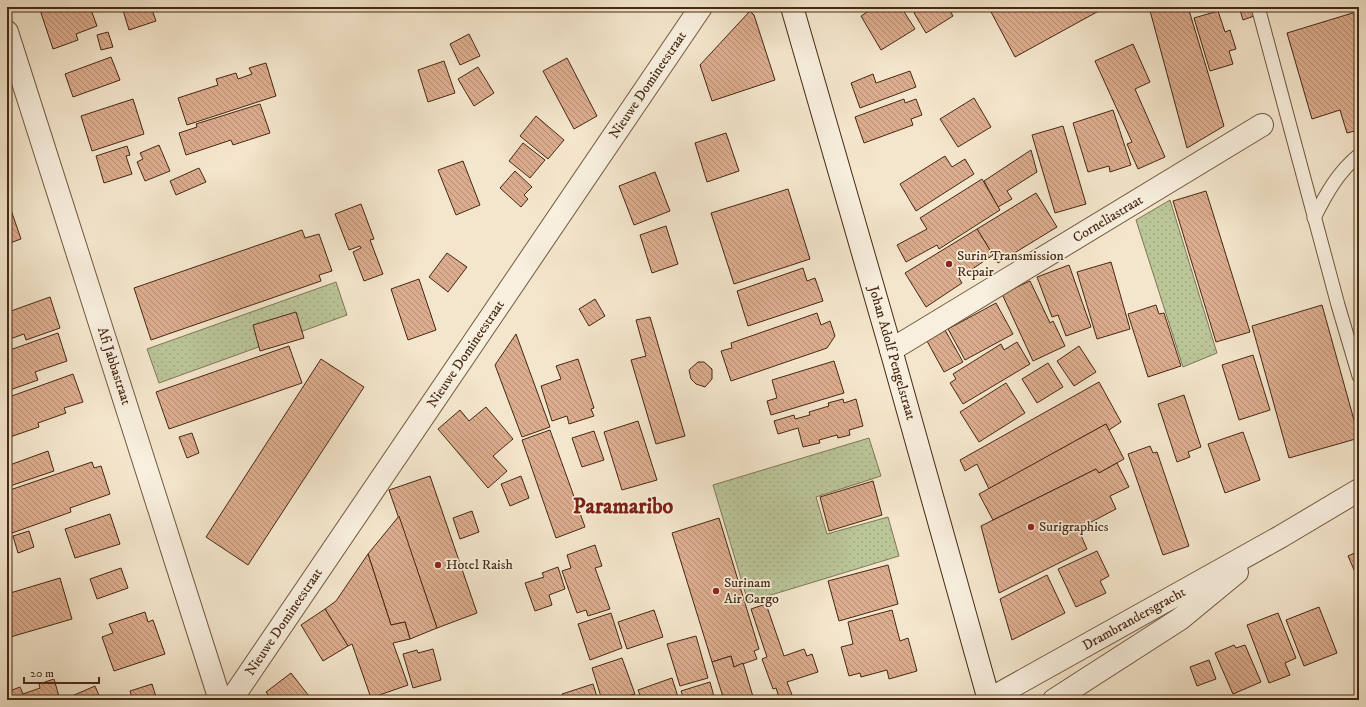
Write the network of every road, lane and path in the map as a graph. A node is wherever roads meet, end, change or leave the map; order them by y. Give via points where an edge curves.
1 (701, 7) edge
2 (792, 7) edge
3 (1258, 7) edge
4 (7, 32) edge
5 (1262, 125) dead end
6 (1359, 155) edge
7 (1314, 218) junction
8 (891, 350) junction
9 (1359, 376) edge
10 (1359, 490) edge
11 (1280, 537) junction
12 (220, 700) edge
13 (231, 700) edge
14 (988, 700) edge
15 (1054, 700) edge

1 - 13 street, Nieuwe Domineestraat
2 - 8 street, Johan Adolf Pengelstraat
3 - 7 lane
4 - 12 street, Afi Jabbastraat
5 - 8 street, Corneliastraat
6 - 7 lane via 1337,178
7 - 9 lane
8 - 14 street, Johan Adolf Pengelstraat
10 - 11 street, Drambrandersgracht
11 - 14 street, Drambrandersgracht
11 - 15 street, Drambrandersgracht via 1180,619

